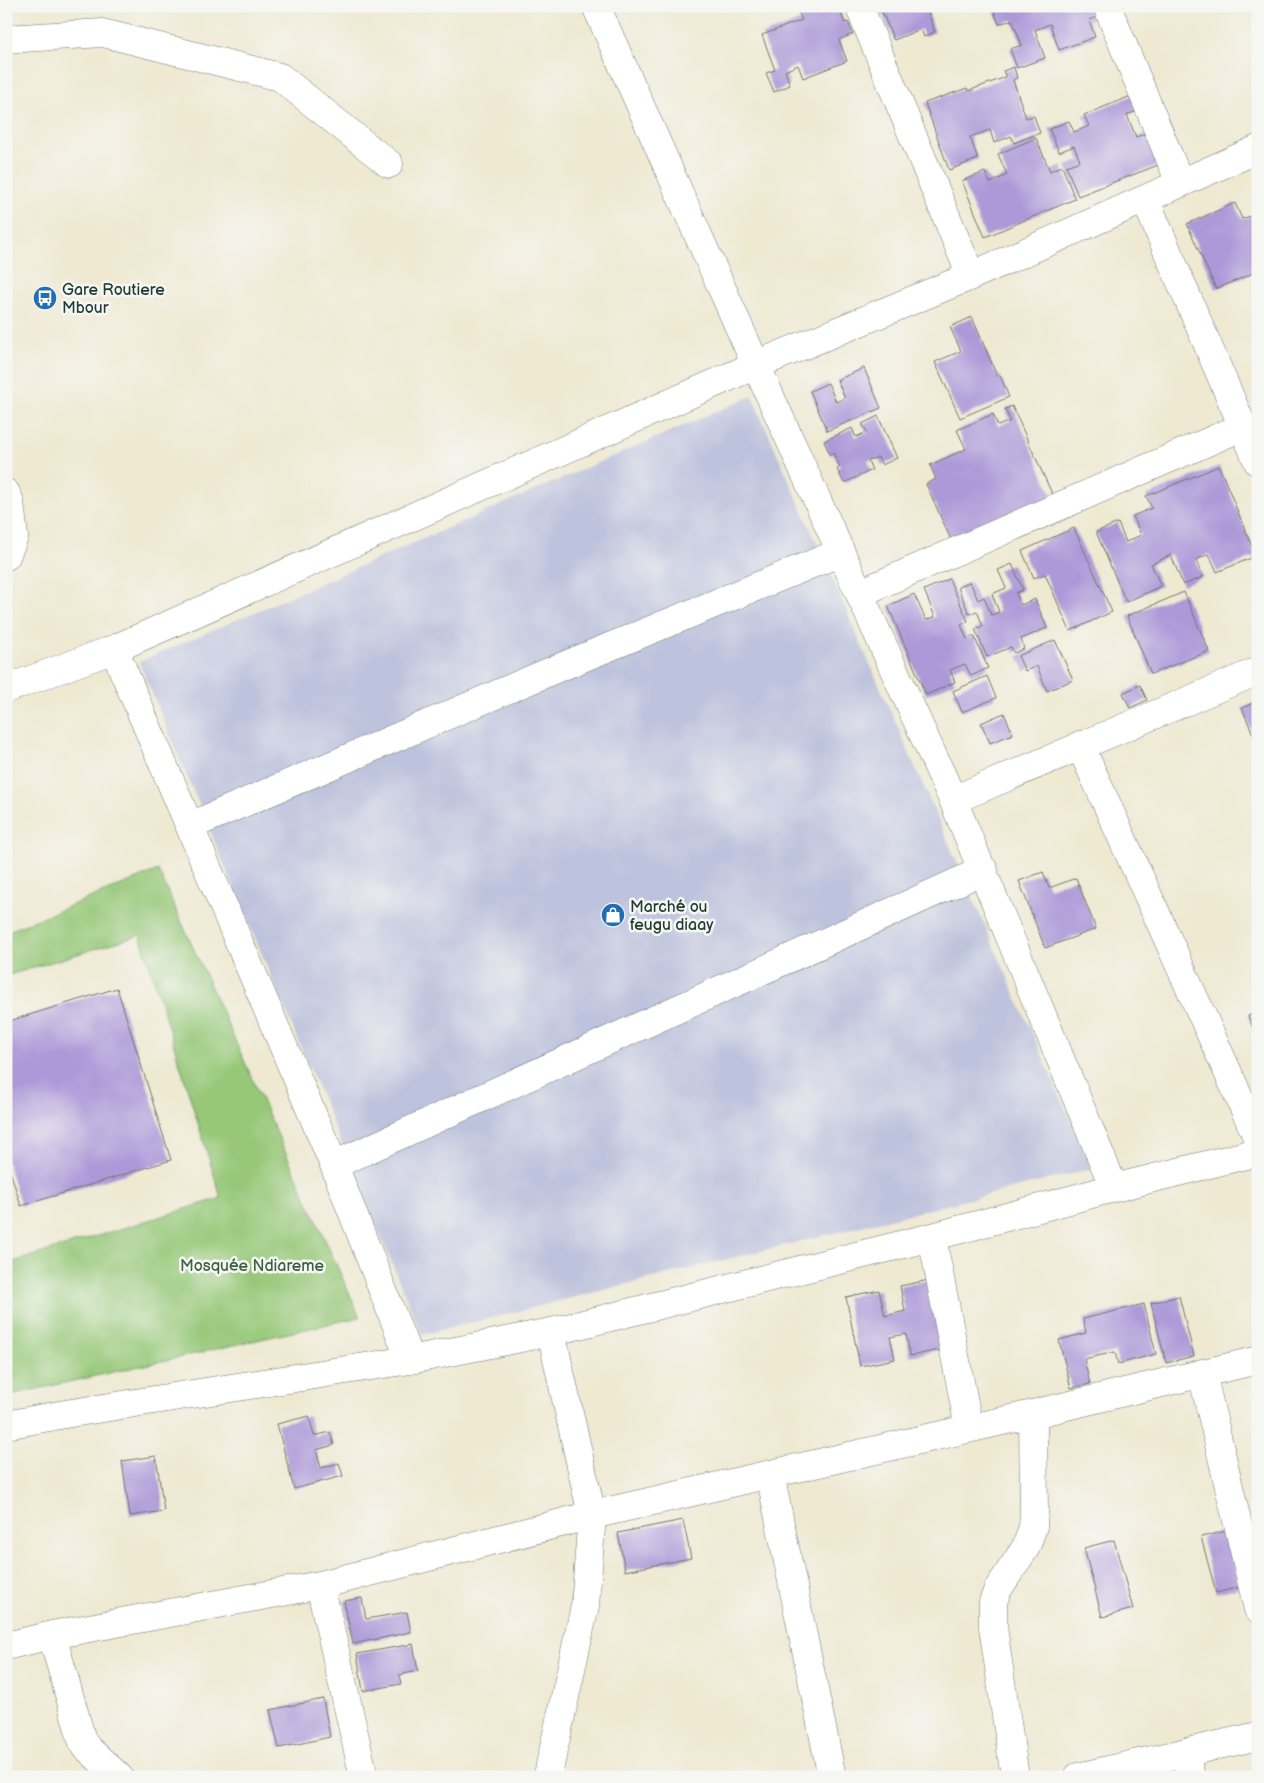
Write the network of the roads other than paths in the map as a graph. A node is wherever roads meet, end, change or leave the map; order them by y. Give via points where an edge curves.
1 (596, 6) edge
2 (859, 6) edge
3 (1107, 6) edge
4 (6, 39) edge
5 (1258, 150) edge
6 (390, 164) dead end
7 (1180, 183) junction
8 (1145, 199) junction
9 (971, 276) junction
10 (756, 365) junction
11 (1242, 427) junction
12 (1258, 462) edge
13 (6, 492) edge
14 (841, 552) junction
15 (6, 556) edge
16 (860, 593) junction
17 (114, 649) junction
18 (1258, 671) edge
19 (6, 690) edge
20 (1080, 745) junction
21 (953, 800) junction
22 (190, 826) junction
23 (984, 870) junction
24 (1258, 1139) edge
25 (1258, 1152) edge
26 (334, 1165) junction
27 (1114, 1188) junction
28 (932, 1238) junction
29 (551, 1332) junction
30 (410, 1360) junction
31 (1258, 1360) edge
32 (1202, 1373) junction
33 (1033, 1414) junction
34 (6, 1425) edge
35 (969, 1428) junction
36 (770, 1474) junction
37 (592, 1515) junction
38 (320, 1585) junction
39 (1258, 1609) edge
40 (52, 1635) junction
41 (6, 1646) edge
42 (1258, 1736) edge
43 (1188, 1764) edge
44 (119, 1777) edge
45 (364, 1777) edge
46 (550, 1777) edge
47 (832, 1777) edge
48 (1015, 1777) edge
49 (1078, 1777) edge

1 - 10 street
2 - 9 street
3 - 7 street
4 - 6 street via 103,33 280,77
5 - 7 street
7 - 8 street
8 - 9 street
8 - 11 street
9 - 10 street
10 - 14 street
10 - 17 street
11 - 12 street
11 - 16 street
13 - 15 street via 14,537
14 - 16 street
14 - 22 street via 558,668
16 - 21 street
17 - 19 street
17 - 22 street
18 - 20 street
20 - 21 street
20 - 24 street
21 - 23 street
22 - 26 street
23 - 26 street
23 - 27 street
25 - 27 street
26 - 30 street
27 - 28 street
28 - 29 street
28 - 35 street
29 - 30 street
29 - 37 street
30 - 34 street
31 - 32 street
32 - 33 street
32 - 39 street
33 - 35 street
33 - 48 street via 1033,1527 1026,1547 993,1602 993,1627
35 - 36 street
36 - 37 street
36 - 47 street
37 - 38 street
37 - 46 street via 585,1606
38 - 40 street
38 - 45 street
40 - 41 street
40 - 44 street via 82,1740
42 - 43 street
43 - 49 street

